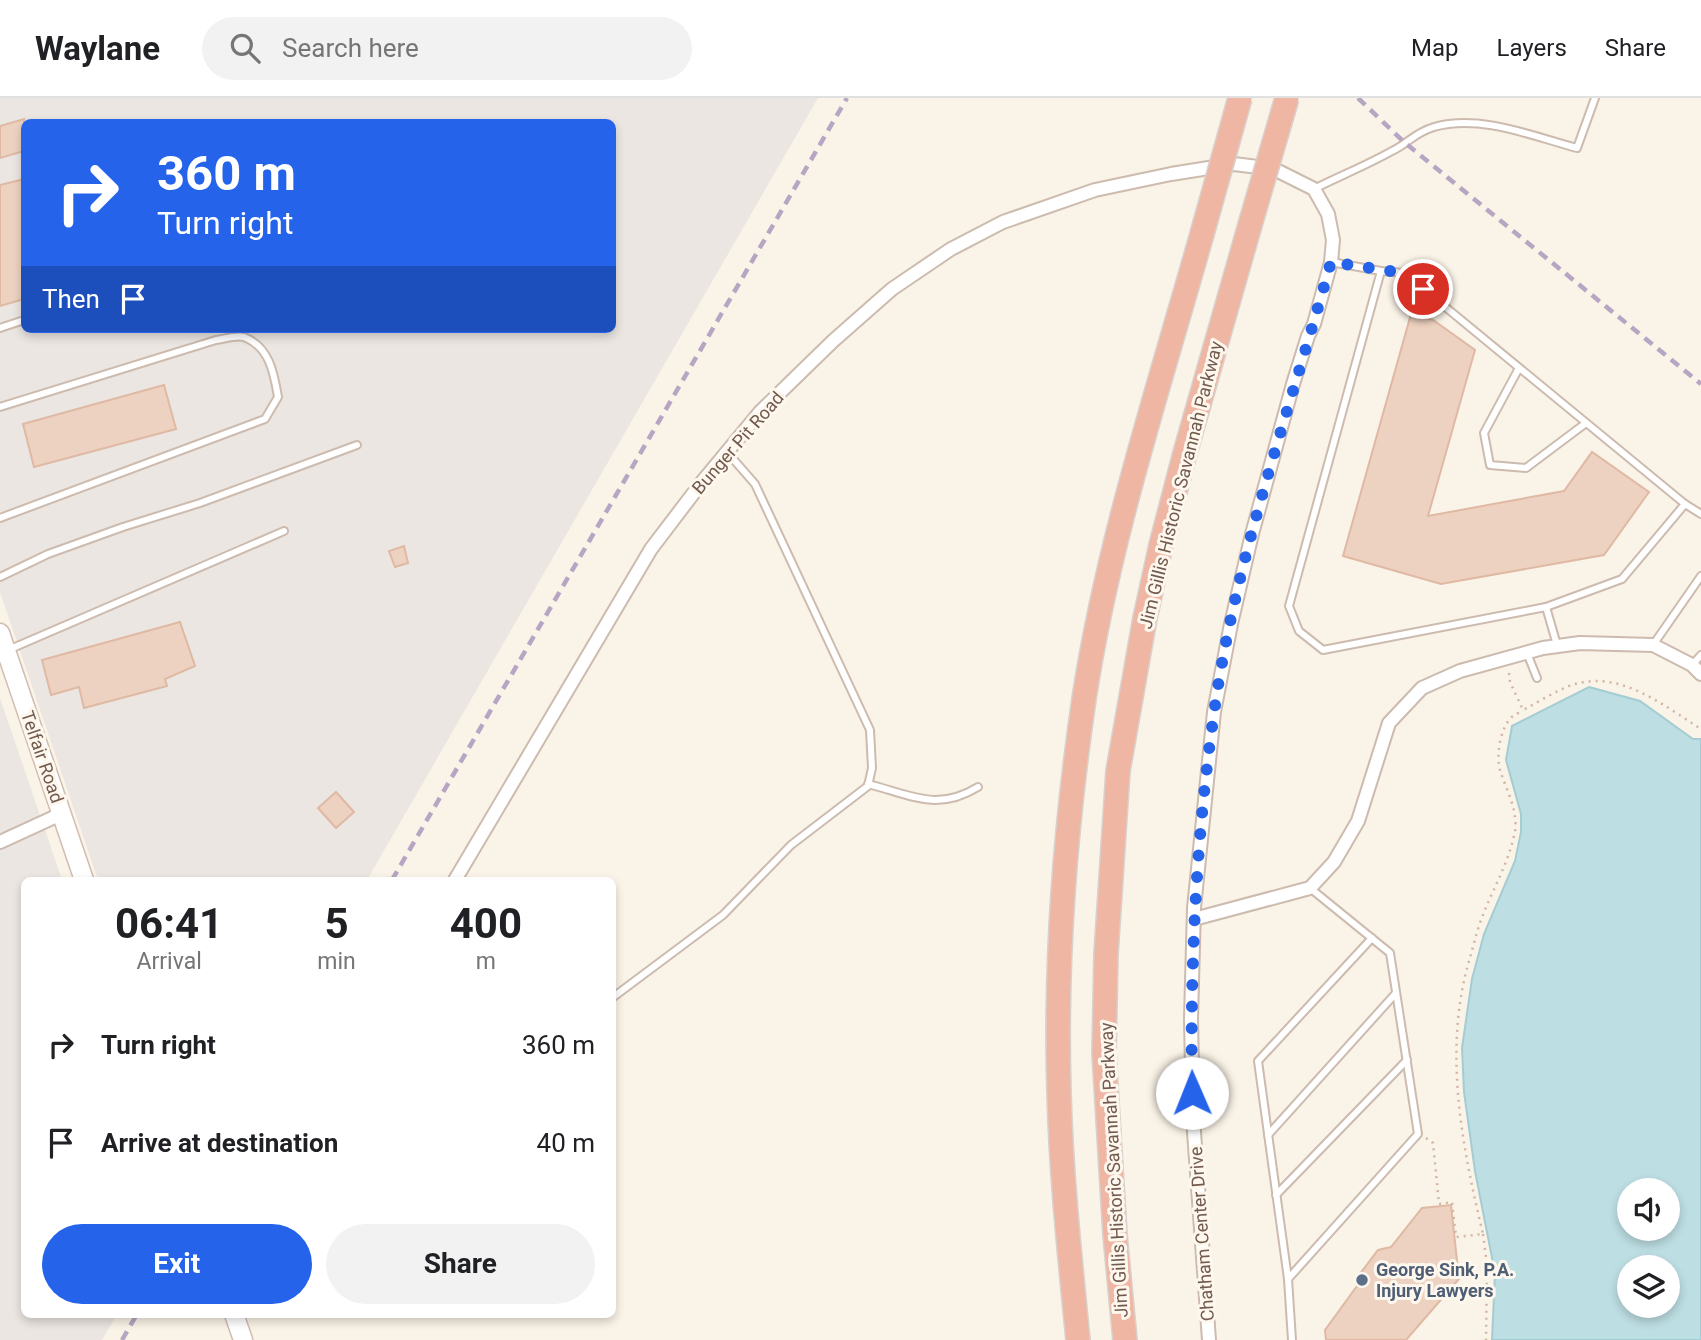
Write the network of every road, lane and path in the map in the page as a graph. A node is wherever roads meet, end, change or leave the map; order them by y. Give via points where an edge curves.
1 (1240, 98) edge
2 (1287, 98) edge
3 (1595, 98) edge
4 (1314, 188) junction
5 (1331, 262) junction
6 (1381, 271) junction
7 (21, 321) edge
8 (0, 328) edge
9 (1519, 368) junction
10 (0, 407) edge
11 (1586, 423) junction
12 (357, 444) dead end
13 (727, 452) junction
14 (1685, 504) junction
15 (1701, 514) edge
16 (0, 518) edge
17 (284, 531) dead end
18 (1701, 576) edge
19 (0, 577) edge
20 (1546, 607) junction
21 (0, 633) edge
22 (1557, 645) junction
23 (1653, 645) junction
24 (6, 651) junction
25 (1529, 658) junction
26 (1698, 665) edge
27 (1537, 678) dead end
28 (1523, 710) junction
29 (1701, 729) edge
30 (868, 784) junction
31 (978, 787) dead end
32 (61, 814) junction
33 (0, 842) edge
34 (83, 877) edge
35 (457, 877) edge
36 (1310, 888) junction
37 (1194, 919) junction
38 (1372, 938) junction
39 (1396, 993) junction
40 (616, 995) edge
41 (1407, 1059) junction
42 (1418, 1134) junction
43 (1268, 1135) junction
44 (1276, 1195) junction
45 (1483, 1234) junction
46 (1288, 1279) junction
47 (235, 1318) edge
48 (243, 1340) edge
49 (1078, 1340) edge
50 (1125, 1340) edge
51 (1209, 1340) edge
52 (1292, 1340) edge
53 (1486, 1340) edge

1 - 49 highway, bridge via 1124,511 1085,696 1063,894 1059,1093
2 - 50 highway, Jim Gillis Historic Savannah Parkway, bridge via 1161,545 1118,771 1104,1053
3 - 4 lane via 1577,148 1499,127 1464,123 1436,127
4 - 5 street, Chatham Center Drive via 1328,214
4 - 13 street, Bunger Pit Road via 1274,169 1234,164 1095,190 1003,222 951,249 892,289 760,412
5 - 6 lane
5 - 37 street, Chatham Center Drive via 1293,384 1231,624 1214,712
6 - 9 lane via 1404,273
6 - 20 lane via 1289,606 1299,631 1323,650
7 - 8 lane
9 - 11 lane
9 - 11 lane via 1483,433 1490,465 1526,468
10 - 16 lane via 242,336 272,364 278,397 265,419
11 - 14 lane
12 - 19 lane via 73,545
13 - 30 lane via 755,484 870,730
13 - 35 street, Bunger Pit Road via 652,549
14 - 15 lane
14 - 20 lane via 1622,579
17 - 24 lane
18 - 23 lane
20 - 22 lane
21 - 24 street, Telfair Road
22 - 23 street
22 - 25 street
23 - 26 street
24 - 32 street, Telfair Road
25 - 27 lane
25 - 28 path via 1508,675
25 - 36 street via 1460,671 1422,688 1389,723 1358,821 1334,862
28 - 29 path via 1570,685 1608,681 1652,698
28 - 45 path via 1510,718 1501,738 1498,760 1516,827 1510,855 1481,920 1468,965 1456,1049 1465,1157
30 - 31 lane via 937,802 961,797
30 - 40 lane via 791,845 723,915
32 - 33 street
32 - 34 street, Telfair Road
36 - 37 street
36 - 38 lane
37 - 51 street, Chatham Center Drive via 1193,1118
38 - 39 lane via 1390,953
38 - 43 lane via 1258,1060
39 - 41 lane
39 - 43 lane
41 - 42 lane
41 - 44 lane
42 - 45 path via 1433,1143 1440,1204 1452,1202 1457,1237
42 - 46 lane
43 - 44 lane
44 - 46 lane
45 - 53 path
46 - 52 lane
47 - 48 street

